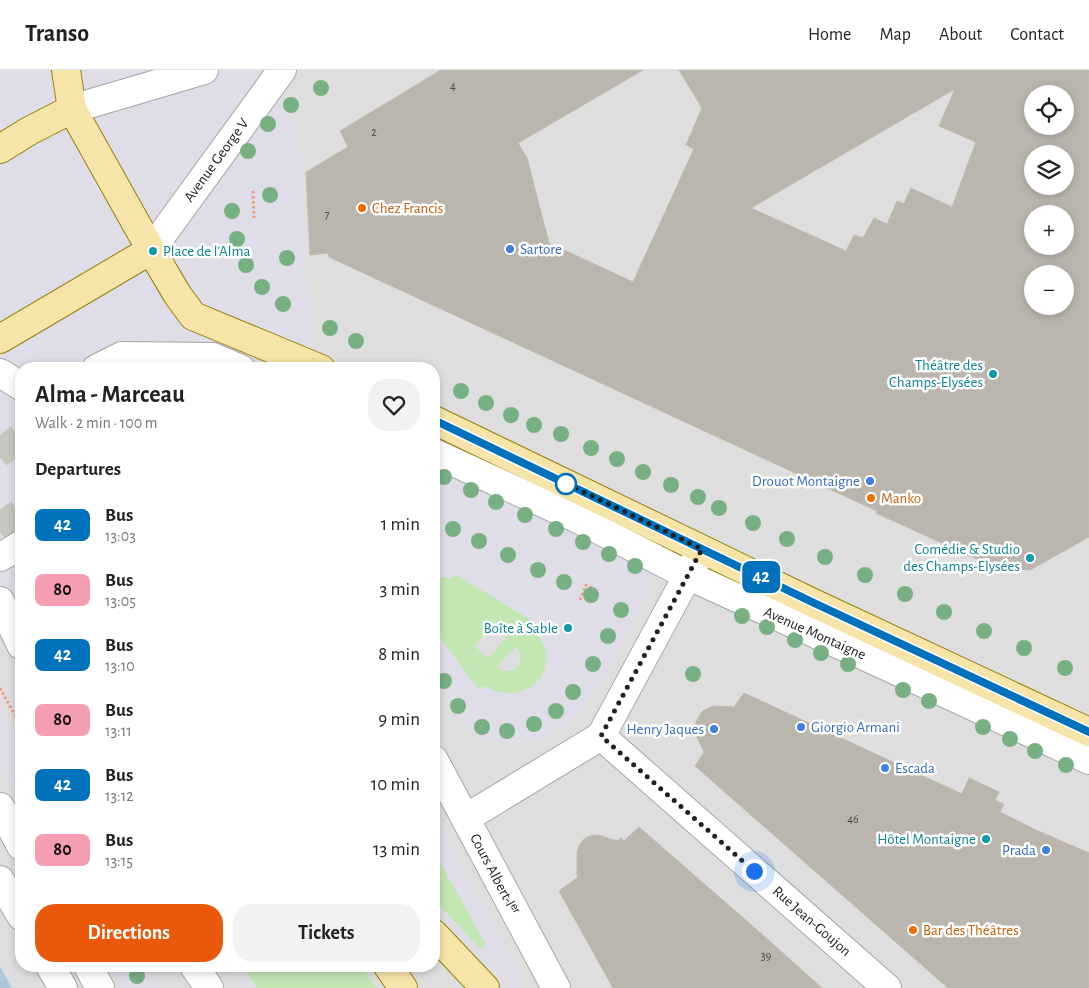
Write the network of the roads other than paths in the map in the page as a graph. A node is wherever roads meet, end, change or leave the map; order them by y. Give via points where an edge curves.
1 (66, 70) edge
2 (204, 70) edge
3 (282, 70) edge
4 (72, 109) junction
5 (0, 149) edge
6 (151, 250) junction
7 (193, 316) junction
8 (0, 339) edge
9 (110, 362) edge
10 (203, 362) edge
11 (216, 362) edge
12 (305, 362) edge
13 (0, 373) edge
14 (15, 382) edge
15 (440, 423) edge
16 (440, 456) edge
17 (15, 548) edge
18 (702, 549) junction
19 (0, 557) edge
20 (688, 575) junction
21 (0, 601) edge
22 (15, 632) edge
23 (1089, 732) edge
24 (601, 736) junction
25 (1089, 760) edge
26 (440, 771) edge
27 (0, 807) edge
28 (466, 818) junction
29 (15, 835) edge
30 (0, 880) edge
31 (15, 906) edge
32 (440, 940) edge
33 (440, 960) edge
34 (54, 972) edge
35 (91, 972) edge
36 (198, 972) edge
37 (392, 972) edge
38 (63, 988) edge
39 (100, 988) edge
40 (209, 988) edge
41 (403, 988) edge
42 (460, 988) edge
43 (485, 988) edge
44 (556, 988) edge
45 (888, 988) edge

1 - 4 main road
2 - 4 street
3 - 6 street, Avenue George V
4 - 5 main road
4 - 6 main road
6 - 7 main road
6 - 8 main road
7 - 11 street
7 - 12 main road
9 - 10 street via 122,356
13 - 14 street
15 - 18 main road, Avenue Montaigne
16 - 20 street, Avenue Montaigne via 576,518
17 - 19 street
18 - 20 street
18 - 23 main road, Avenue Montaigne
20 - 24 street
20 - 25 street, Avenue Montaigne
21 - 22 street
24 - 28 street
24 - 45 street, Rue Jean-Goujon
26 - 28 street, Cours Albert-Iᵉʳ
27 - 29 street
28 - 44 street, Cours Albert-Iᵉʳ
30 - 31 street
32 - 43 main road
33 - 42 main road
34 - 38 street
35 - 39 street
36 - 40 street
37 - 41 main road

